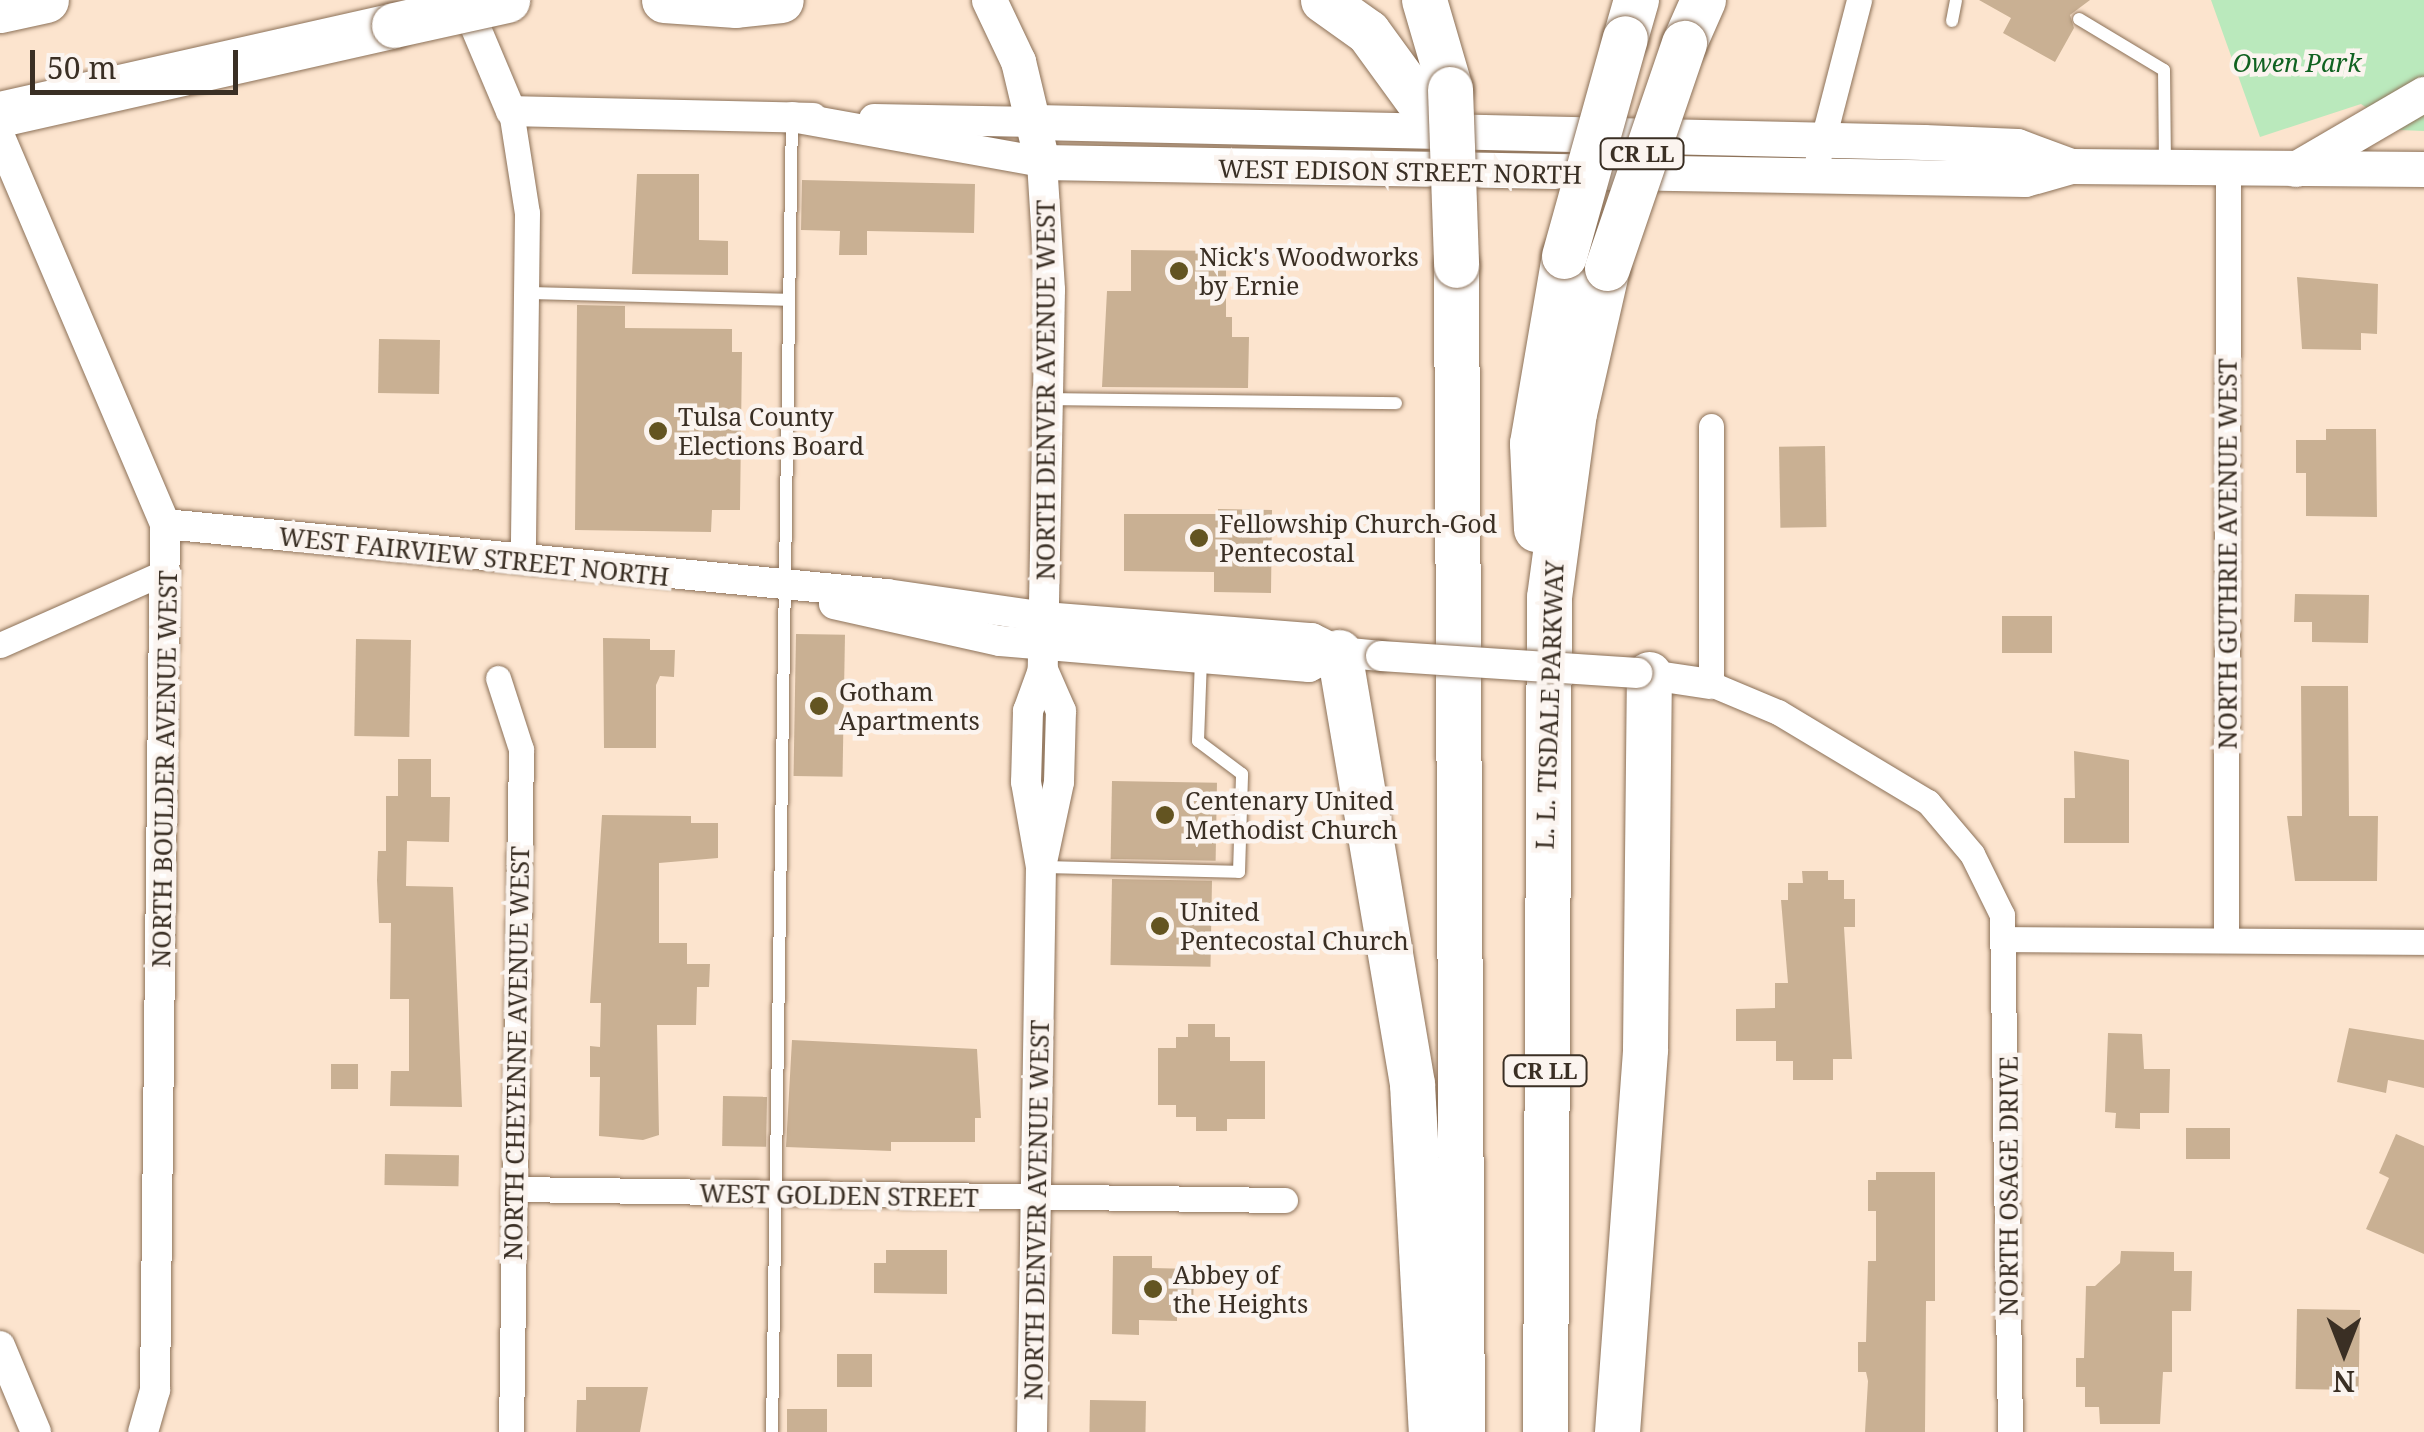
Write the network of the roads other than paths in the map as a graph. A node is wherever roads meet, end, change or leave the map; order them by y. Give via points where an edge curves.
1 (464, 0) edge
2 (507, 0) edge
3 (664, 0) edge
4 (781, 0) edge
5 (989, 0) edge
6 (1324, 0) edge
7 (1703, 0) edge
8 (1859, 0) edge
9 (1956, 0) edge
10 (1430, 18) edge
11 (1631, 19) edge
12 (2079, 19) dead end
13 (1952, 21) dead end
14 (2424, 94) edge
15 (511, 110) junction
16 (0, 114) edge
17 (792, 118) junction
18 (1036, 122) junction
19 (0, 137) edge
20 (1819, 138) junction
21 (1042, 162) junction
22 (2071, 166) junction
23 (2165, 168) junction
24 (2228, 169) junction
25 (2294, 169) junction
26 (2424, 169) edge
27 (1812, 178) junction
28 (1456, 265) junction
29 (527, 294) junction
30 (789, 300) junction
31 (1049, 399) junction
32 (1396, 403) dead end
33 (1711, 426) dead end
34 (165, 524) junction
35 (523, 561) junction
36 (167, 571) junction
37 (784, 589) junction
38 (1043, 644) junction
39 (0, 646) edge
40 (1360, 654) junction
41 (1202, 658) junction
42 (1643, 674) junction
43 (498, 678) dead end
44 (1712, 684) junction
45 (1544, 710) junction
46 (1041, 867) junction
47 (2006, 939) junction
48 (2226, 939) junction
49 (2424, 942) edge
50 (514, 1190) junction
51 (774, 1195) junction
52 (1036, 1197) junction
53 (1285, 1200) dead end
54 (0, 1346) edge
55 (154, 1390) junction
56 (36, 1432) edge
57 (143, 1432) edge
58 (160, 1432) edge
59 (510, 1432) edge
60 (772, 1432) edge
61 (1032, 1432) edge
62 (1431, 1432) edge
63 (1462, 1432) edge
64 (1544, 1432) edge
65 (1617, 1432) edge
66 (2010, 1432) edge

1 - 15 street
2 - 16 highway, bridge
3 - 4 highway
5 - 18 main road, NORTH DENVER AVENUE WEST
6 - 28 highway, bridge via 1368,32 1405,76 1433,140
7 - 45 highway, L. L. TISDALE PARKWAY / CR LL, bridge via 1607,268 1562,489
8 - 20 street
9 - 13 lane
10 - 28 highway, bridge via 1450,88
11 - 45 highway, bridge via 1564,256 1532,443
12 - 23 lane via 2164,70
14 - 25 main road
15 - 17 street, WEST EDISON STREET NORTH
15 - 29 street via 526,191
17 - 18 street, WEST EDISON STREET NORTH
17 - 21 street, WEST EDISON STREET NORTH
17 - 30 lane
18 - 20 main road, WEST EDISON STREET NORTH
18 - 21 main road, NORTH DENVER AVENUE WEST
19 - 34 street, NORTH BOULDER AVENUE WEST
20 - 22 main road, WEST EDISON STREET NORTH via 2017,146
20 - 27 street
21 - 27 main road, WEST EDISON STREET NORTH
21 - 31 street, NORTH DENVER AVENUE WEST
22 - 23 main road, WEST EDISON STREET NORTH
22 - 27 main road, WEST EDISON STREET NORTH via 2026,179
23 - 24 main road, WEST EDISON STREET NORTH
24 - 25 main road, WEST EDISON STREET NORTH
24 - 48 street, NORTH GUTHRIE AVENUE WEST
25 - 26 main road, WEST EDISON STREET NORTH
28 - 63 highway
29 - 30 lane
29 - 35 street
30 - 37 lane
31 - 32 lane
31 - 38 street, NORTH DENVER AVENUE WEST
33 - 44 street
34 - 35 street, WEST FAIRVIEW STREET NORTH
34 - 36 street, NORTH BOULDER AVENUE WEST
35 - 37 street, WEST FAIRVIEW STREET NORTH
36 - 39 street
36 - 55 street, NORTH BOULDER AVENUE WEST
37 - 38 street, WEST FAIRVIEW STREET NORTH via 884,618
37 - 51 lane
38 - 40 street, WEST FAIRVIEW STREET NORTH via 1312,638
38 - 41 street, WEST FAIRVIEW STREET NORTH
38 - 46 street, NORTH DENVER AVENUE WEST via 1028,712 1026,782
40 - 41 street, WEST FAIRVIEW STREET NORTH via 1308,666
40 - 42 street, WEST FAIRVIEW STREET NORTH, bridge
40 - 62 highway via 1412,1084
41 - 46 lane via 1198,741 1242,774 1239,872
42 - 44 street, WEST FAIRVIEW STREET NORTH
42 - 65 highway via 1645,1049
43 - 50 street, NORTH CHEYENNE AVENUE WEST via 521,749
44 - 47 street, WEST FAIRVIEW STREET NORTH via 1778,712 1928,802 1952,825 1992,888
45 - 64 highway, L. L. TISDALE PARKWAY / CR LL
46 - 52 street, NORTH DENVER AVENUE WEST
47 - 48 street
47 - 66 street, NORTH OSAGE DRIVE
48 - 49 street
50 - 51 street, WEST GOLDEN STREET
50 - 59 street, NORTH CHEYENNE AVENUE WEST
51 - 52 street, WEST GOLDEN STREET
51 - 60 lane
52 - 53 street, WEST GOLDEN STREET
52 - 61 street, NORTH DENVER AVENUE WEST
54 - 56 street
55 - 57 street, NORTH BOULDER AVENUE WEST
55 - 58 street

